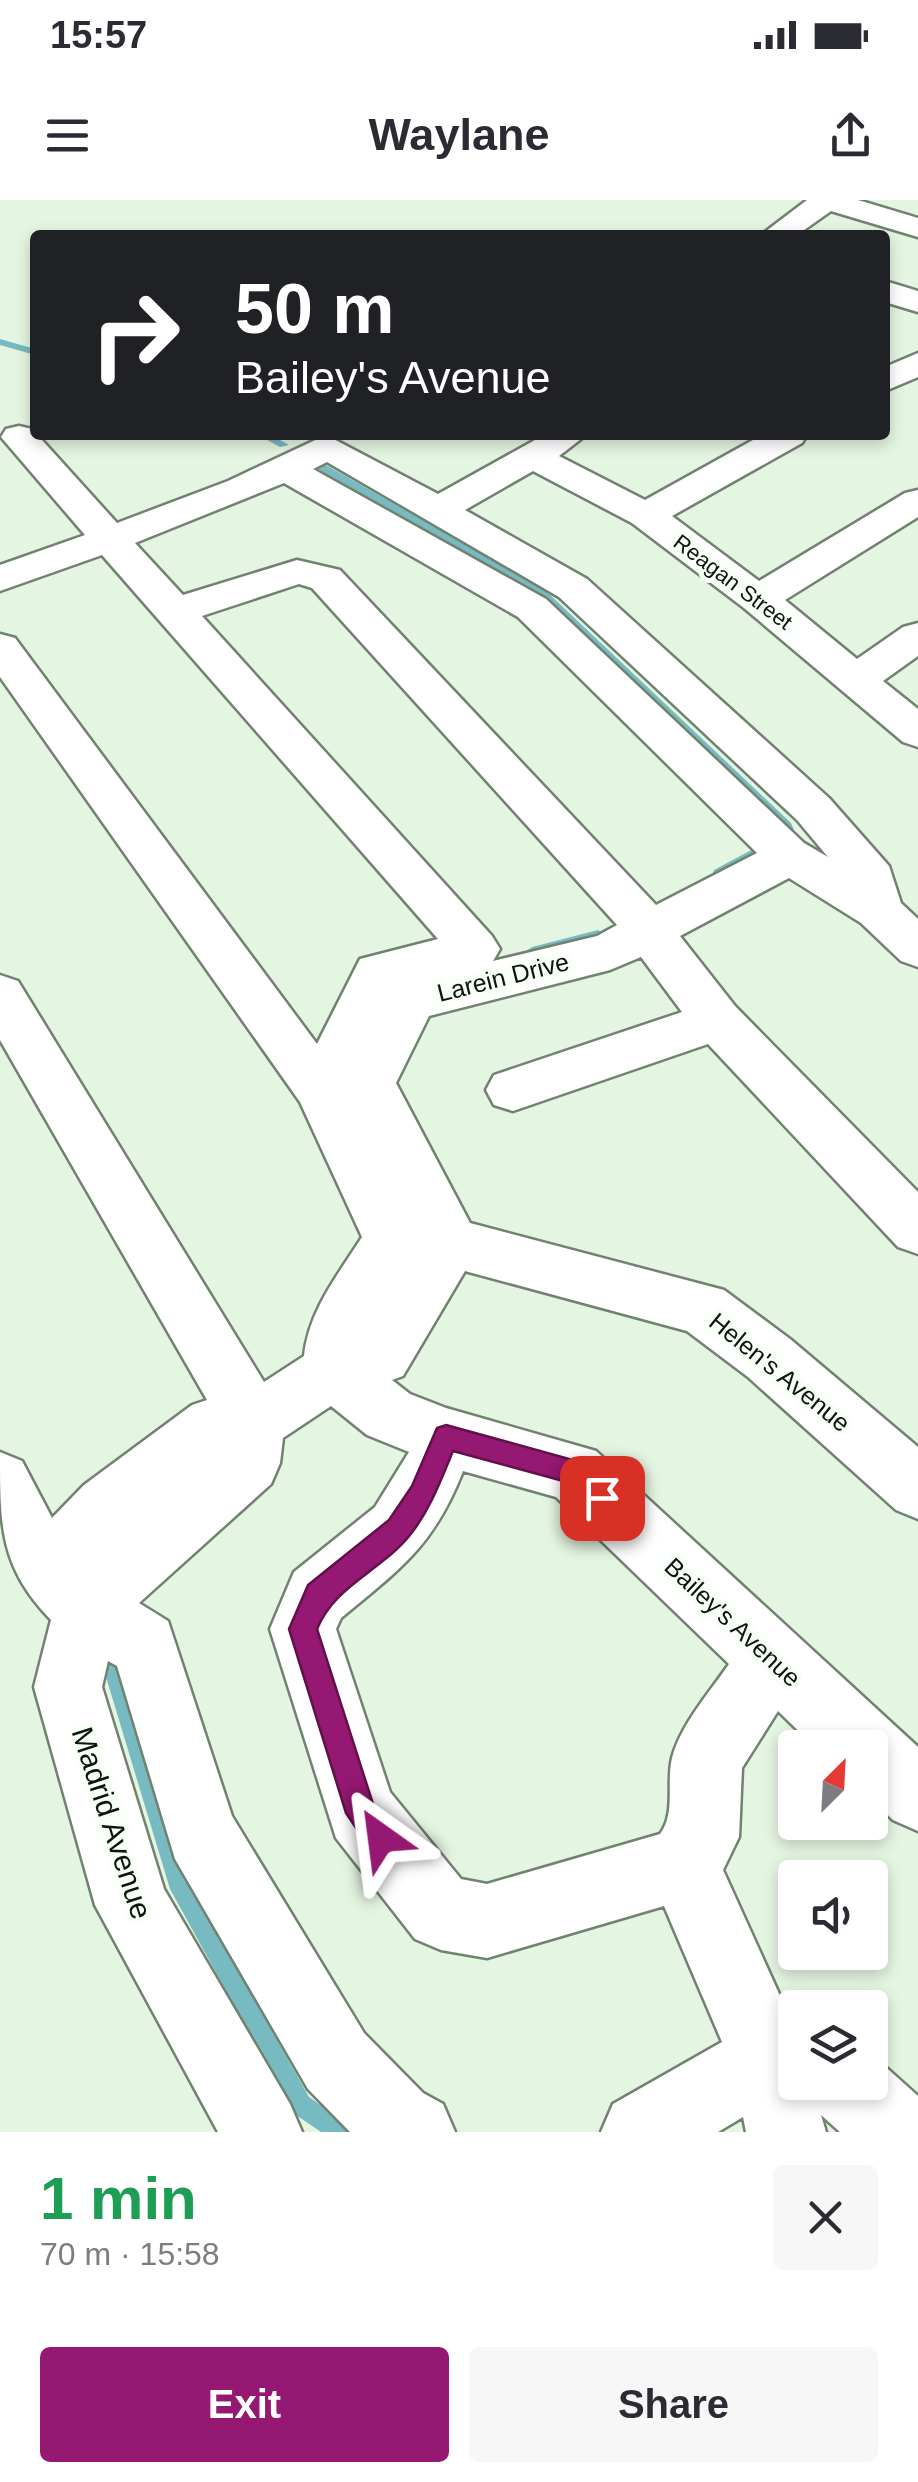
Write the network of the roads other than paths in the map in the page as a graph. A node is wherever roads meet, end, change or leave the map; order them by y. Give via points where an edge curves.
1 (827, 200) edge
2 (918, 228) edge
3 (784, 230) edge
4 (890, 293) edge
5 (918, 302) edge
6 (19, 438) dead end
7 (561, 440) edge
8 (780, 440) edge
9 (337, 441) edge
10 (532, 456) junction
11 (286, 469) junction
12 (438, 510) junction
13 (913, 510) edge
14 (646, 515) junction
15 (110, 535) junction
16 (0, 580) edge
17 (758, 599) junction
18 (176, 612) junction
19 (918, 636) edge
20 (0, 647) edge
21 (858, 679) junction
22 (918, 732) edge
23 (774, 844) junction
24 (878, 910) junction
25 (637, 917) junction
26 (918, 948) edge
27 (475, 950) junction
28 (0, 995) edge
29 (717, 1020) junction
30 (321, 1090) junction
31 (513, 1090) dead end
32 (918, 1230) edge
33 (452, 1243) junction
34 (334, 1371) junction
35 (254, 1422) junction
36 (446, 1437) junction
37 (0, 1482) edge
38 (918, 1488) edge
39 (66, 1590) junction
40 (772, 1660) junction
41 (848, 1730) edge
42 (888, 1767) edge
43 (918, 1795) edge
44 (683, 1864) junction
45 (778, 2058) edge
46 (778, 2065) edge
47 (784, 2100) edge
48 (864, 2100) edge
49 (262, 2132) edge
50 (415, 2132) edge
51 (641, 2132) edge
52 (786, 2132) edge
53 (899, 2132) edge

1 - 2 street
1 - 3 street
4 - 5 street
6 - 15 street
7 - 10 street
8 - 14 street
9 - 11 street
9 - 12 street
10 - 12 street
10 - 14 street, Reagan Street
11 - 15 street
11 - 23 street via 532,608
12 - 24 street via 573,588 813,809 872,878
13 - 17 street
14 - 17 street, Reagan Street
15 - 16 street
15 - 18 street
17 - 21 street, Reagan Street
18 - 25 street via 297,572 326,580
18 - 27 street
19 - 21 street
20 - 30 street
21 - 22 street, Reagan Street
23 - 24 street
23 - 25 street, Larein Drive
24 - 26 street
25 - 27 street, Larein Drive via 584,920
25 - 29 street
25 - 33 street, Larein Drive via 610,951 411,1001 369,1083
27 - 30 street, Larein Drive via 378,972
28 - 35 street
29 - 31 street
29 - 32 street
30 - 34 street via 392,1239 337,1328
33 - 34 street via 382,1357
33 - 38 street, Helen's Avenue via 703,1308
34 - 35 street
34 - 36 street, Bailey's Avenue via 389,1415
35 - 39 street via 249,1463 139,1556
36 - 40 street, Bailey's Avenue via 574,1472
36 - 44 street via 422,1495 398,1529 317,1595 303,1629 361,1813 441,1913 487,1921
37 - 39 street
39 - 49 street, Madrid Avenue via 68,1687 132,1905
39 - 50 street via 144,1645 201,1834 336,2061 395,2121
40 - 41 street, Bailey's Avenue
40 - 44 street via 707,1759 704,1837
42 - 43 street, Bailey's Avenue
44 - 45 street
46 - 51 street
47 - 52 street
48 - 53 street

